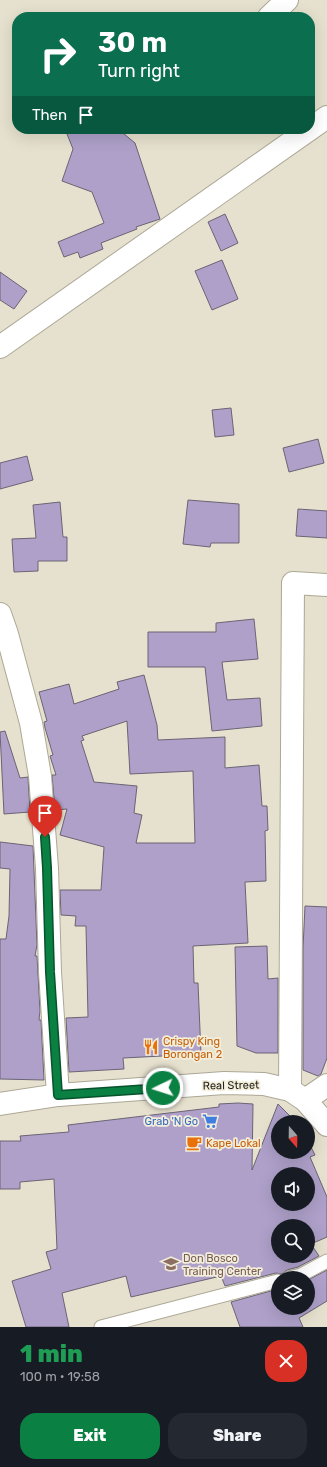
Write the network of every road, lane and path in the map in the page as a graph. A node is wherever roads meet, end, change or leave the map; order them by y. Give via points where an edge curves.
1 (287, 0) edge
2 (274, 12) edge
3 (327, 117) edge
4 (315, 123) edge
5 (294, 134) edge
6 (0, 347) edge
7 (327, 585) edge
8 (0, 614) edge
9 (327, 1085) edge
10 (58, 1095) junction
11 (298, 1095) junction
12 (0, 1104) edge
13 (327, 1125) edge
14 (327, 1261) edge
15 (308, 1271) edge
16 (271, 1283) edge
17 (101, 1327) edge

1 - 2 street
3 - 4 street
5 - 6 street via 219,192
7 - 11 street via 293,583
8 - 10 street via 8,634 31,723 40,776
9 - 11 street
10 - 11 street, Real Street via 224,1083 264,1084
10 - 12 street, Real Street
11 - 13 street
14 - 15 lane
16 - 17 lane

